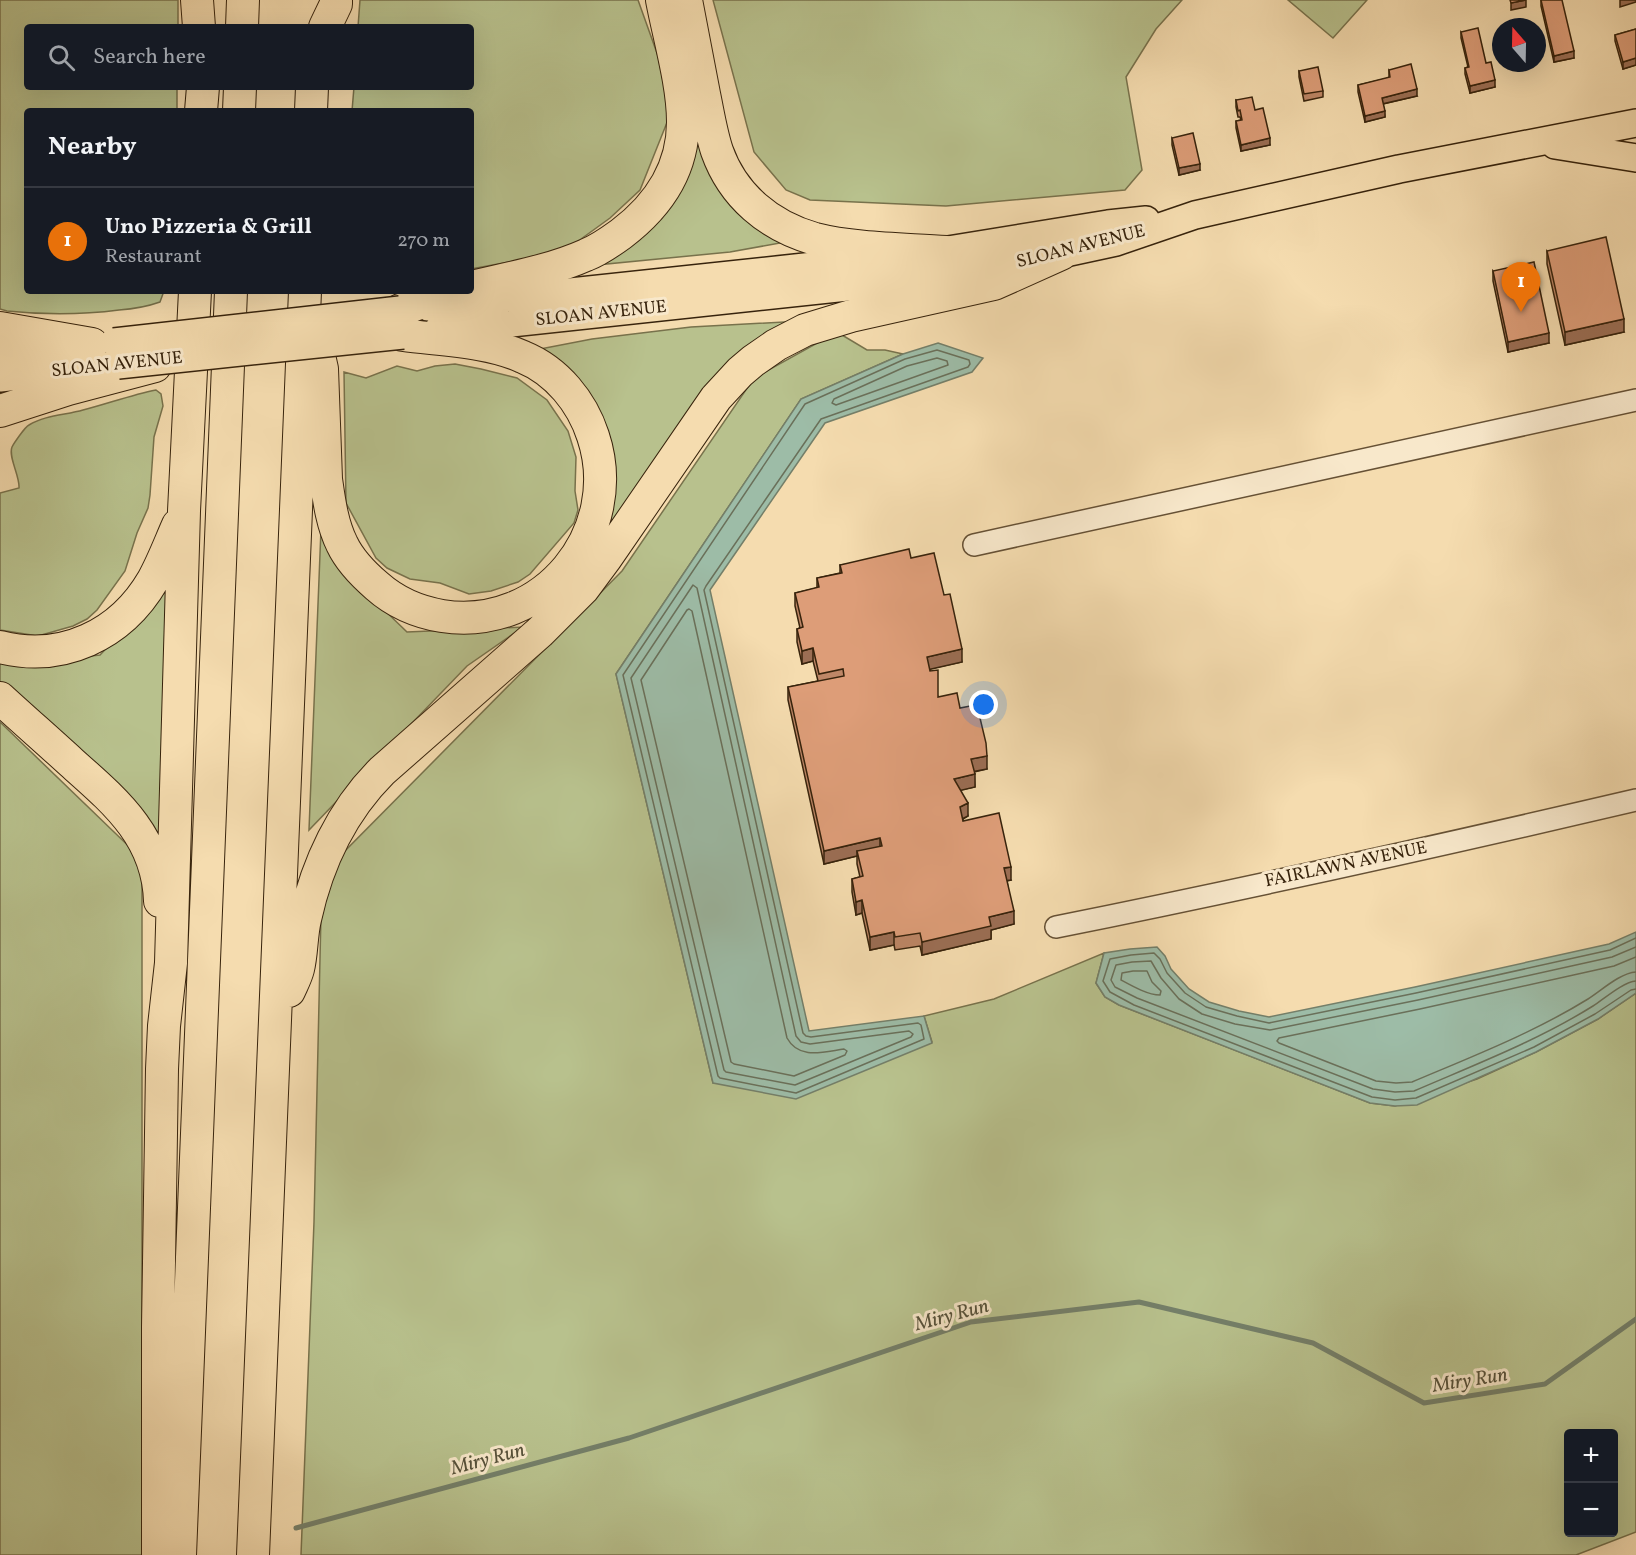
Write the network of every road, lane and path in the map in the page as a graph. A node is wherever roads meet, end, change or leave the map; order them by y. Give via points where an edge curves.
1 (197, 0) edge
2 (209, 0) edge
3 (243, 0) edge
4 (315, 0) edge
5 (336, 0) edge
6 (662, 0) edge
7 (686, 0) edge
8 (199, 24) edge
9 (208, 24) edge
10 (242, 24) edge
11 (314, 24) edge
12 (327, 24) edge
13 (240, 90) edge
14 (312, 90) edge
15 (238, 108) edge
16 (311, 108) edge
17 (1636, 123) edge
18 (1536, 142) junction
19 (1636, 158) edge
20 (1195, 215) junction
21 (946, 252) junction
22 (1061, 254) junction
23 (474, 286) edge
24 (195, 294) edge
25 (231, 294) edge
26 (305, 294) edge
27 (306, 294) edge
28 (450, 294) edge
29 (402, 322) junction
30 (0, 328) edge
31 (0, 353) edge
32 (111, 357) junction
33 (177, 359) joint
34 (0, 378) edge
35 (1636, 400) edge
36 (0, 411) edge
37 (184, 511) junction
38 (974, 545) dead end
39 (0, 647) edge
40 (0, 698) edge
41 (1636, 800) edge
42 (1056, 927) dead end
43 (275, 1025) junction
44 (164, 1026) junction
45 (158, 1555) edge
46 (180, 1555) edge
47 (254, 1555) edge

1 - 8 highway
2 - 9 highway
3 - 10 highway
4 - 11 highway
5 - 12 highway
6 - 23 highway via 683,122 678,160 662,194 648,212 589,254
7 - 21 highway via 716,149 727,175 748,202 780,225 815,239
13 - 15 highway
14 - 16 highway
17 - 18 main road, SLOAN AVENUE
18 - 19 main road
18 - 20 main road, SLOAN AVENUE
20 - 21 main road, SLOAN AVENUE via 1108,224
20 - 22 main road, SLOAN AVENUE via 1116,242
21 - 29 main road, SLOAN AVENUE
22 - 29 main road, SLOAN AVENUE via 941,277
22 - 43 highway via 994,284 805,330 776,345 740,372 711,405 583,589 540,632 382,771 349,810 314,884 298,970
24 - 37 highway
25 - 46 highway
26 - 43 highway
27 - 29 highway via 322,369 328,492 348,555 383,592 426,612 469,617 515,607 546,590 565,572 594,525 601,470 591,430 566,388 526,358
28 - 29 highway
29 - 32 main road, SLOAN AVENUE, bridge
29 - 33 main road, SLOAN AVENUE, bridge
30 - 32 highway
31 - 32 main road, SLOAN AVENUE
32 - 33 highway, bridge
32 - 34 main road, SLOAN AVENUE
32 - 36 highway via 58,392
35 - 38 street
37 - 39 highway via 152,580 131,609 107,630 80,644 52,651
37 - 44 highway via 171,963
40 - 44 highway via 105,793 128,816 145,843 158,881
41 - 42 street, FAIRLAWN AVENUE
43 - 47 highway
44 - 45 highway

